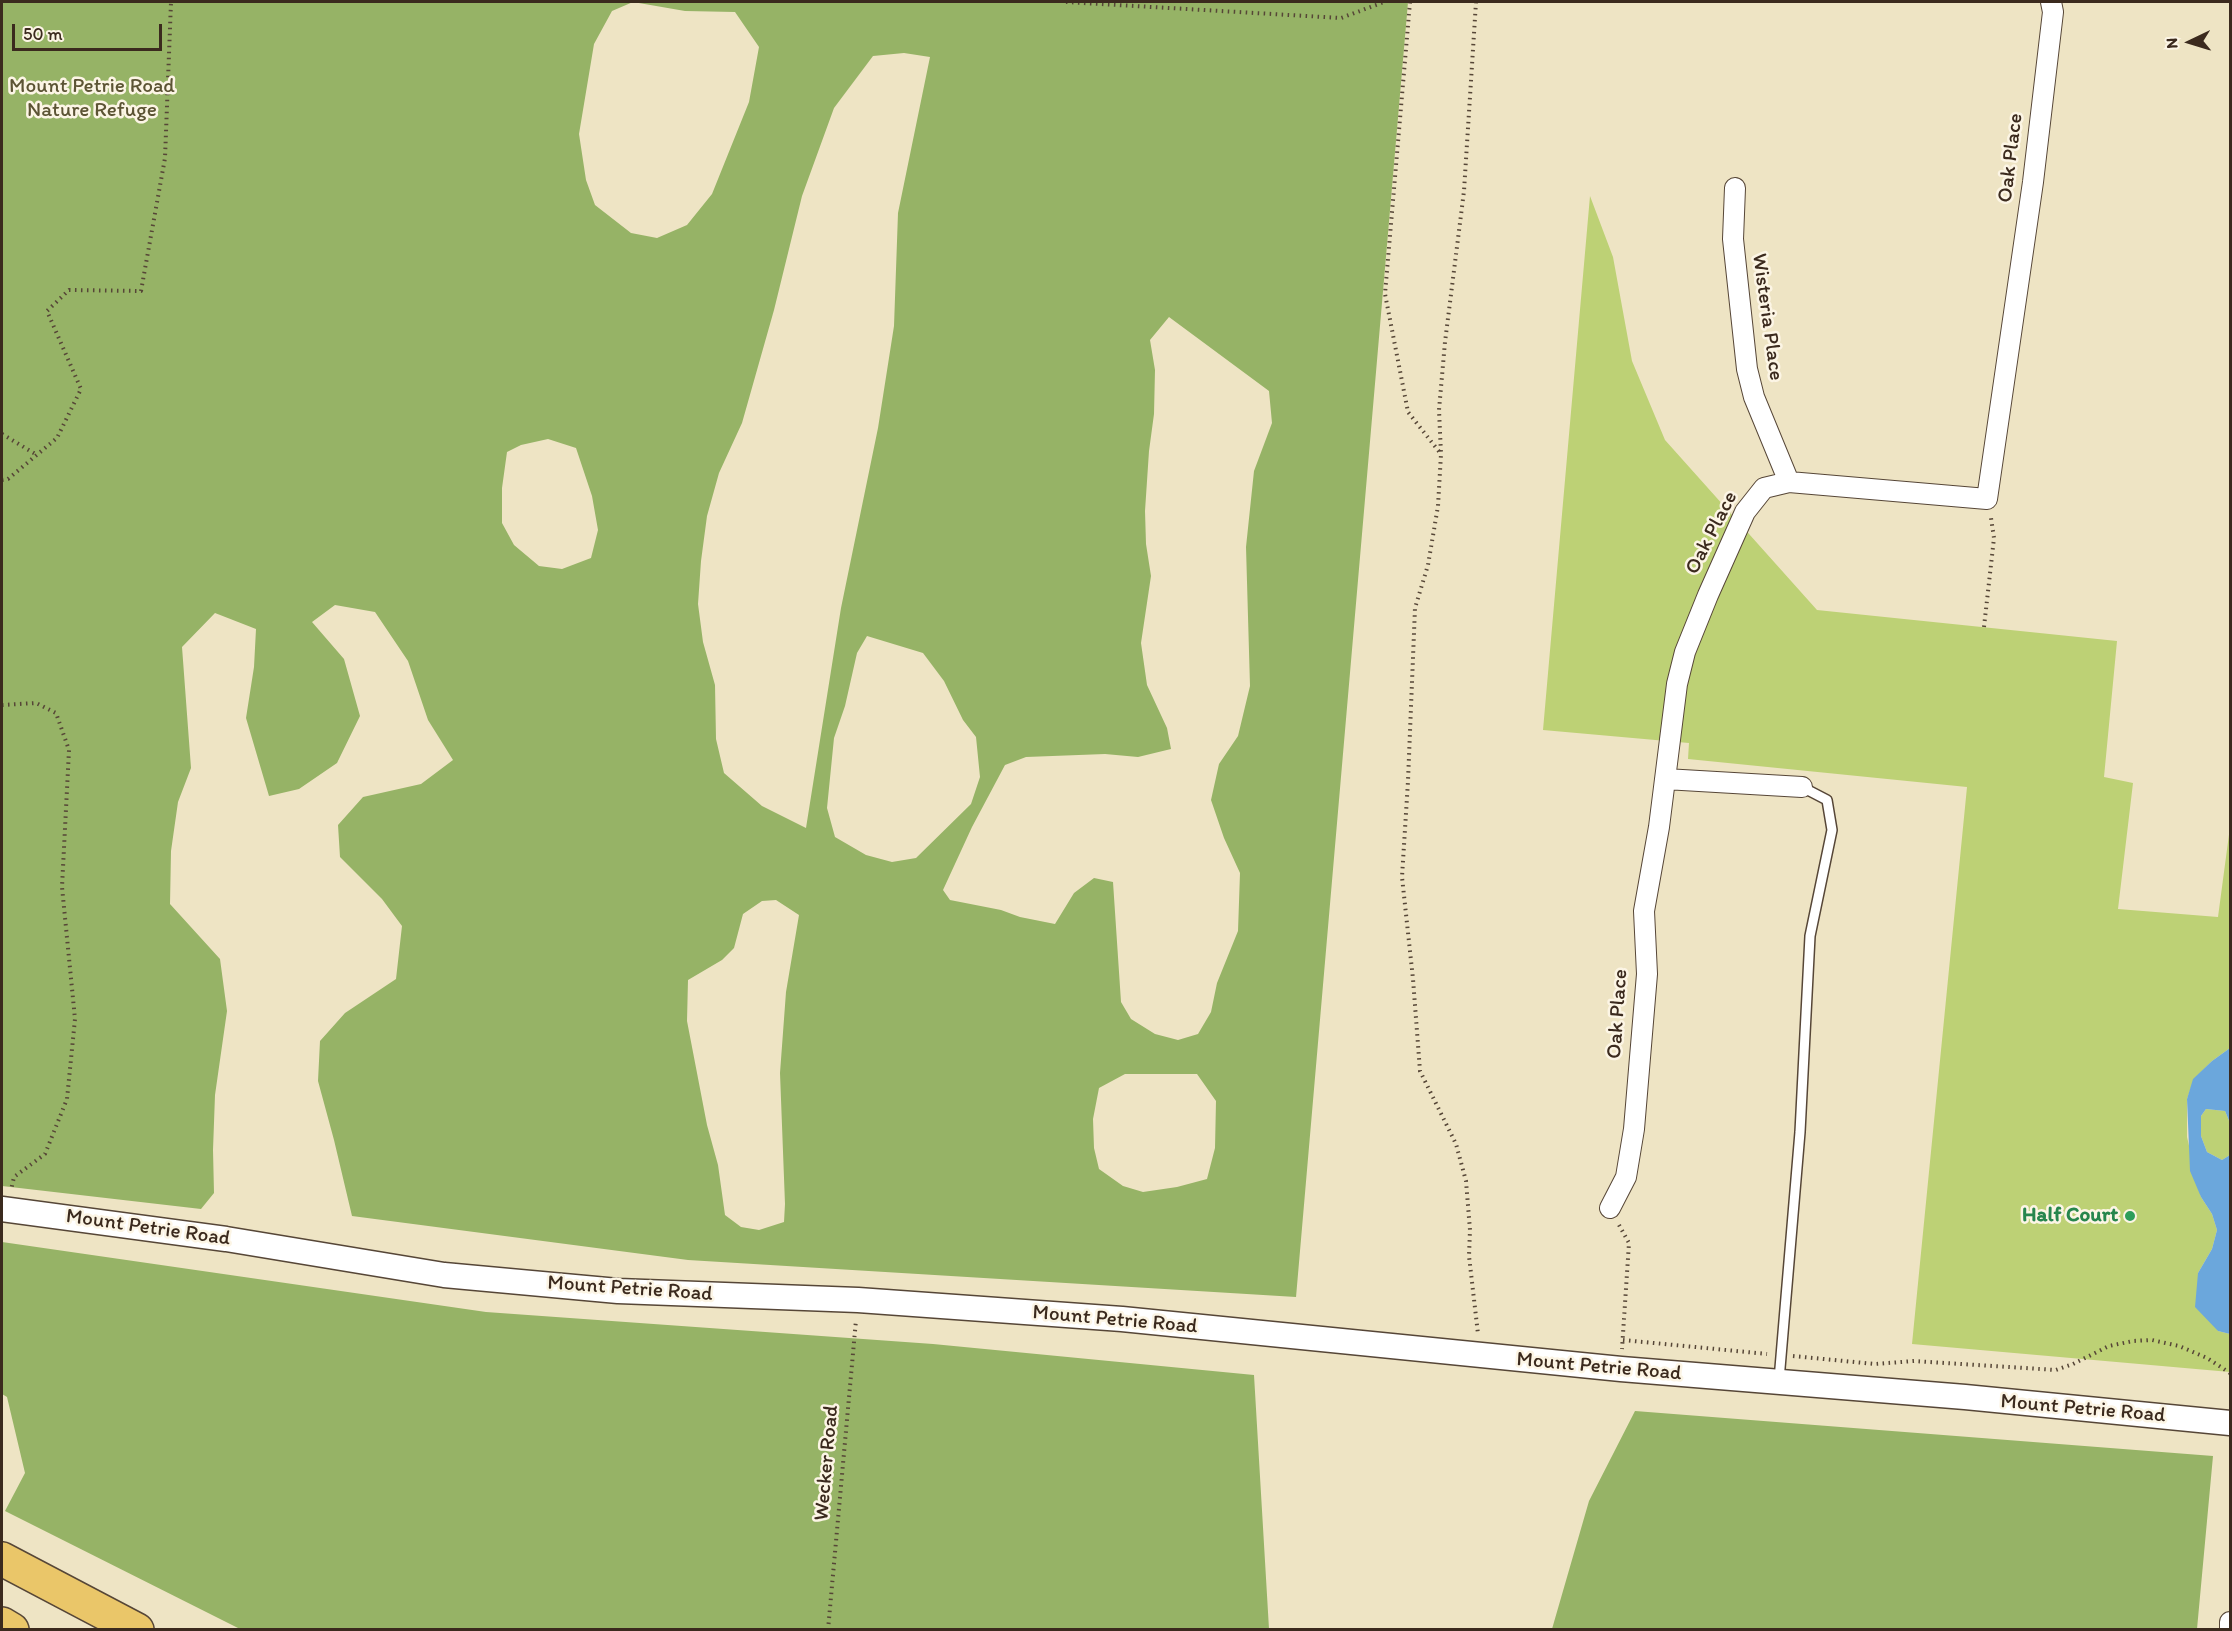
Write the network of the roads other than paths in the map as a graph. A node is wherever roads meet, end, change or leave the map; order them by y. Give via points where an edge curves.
1 (2050, 2) edge
2 (1735, 188) dead end
3 (1789, 482) junction
4 (1665, 779) junction
5 (1802, 787) joint
6 (1610, 1208) road end
7 (5, 1209) edge
8 (1779, 1382) junction
9 (2230, 1423) edge
10 (2, 1559) edge
11 (2230, 1622) edge
12 (2, 1624) edge
13 (12, 1629) edge
14 (137, 1629) edge
15 (2230, 1629) edge

1 - 3 street, Oak Place via 2053,12 2033,182 1987,499
2 - 3 street, Wisteria Place via 1733,239 1747,369 1754,397
3 - 4 street, Oak Place via 1764,488 1745,512 1707,595 1677,684
4 - 5 street
4 - 6 street, Oak Place via 1644,911 1647,974 1634,1129 1626,1177
5 - 8 lane via 1827,800 1832,830 1810,936 1800,1131
7 - 8 street, Mount Petrie Road via 226,1239 444,1275 618,1291 858,1300 1122,1319 1621,1370
8 - 9 street, Mount Petrie Road
10 - 14 highway
11 - 15 street
12 - 13 highway

